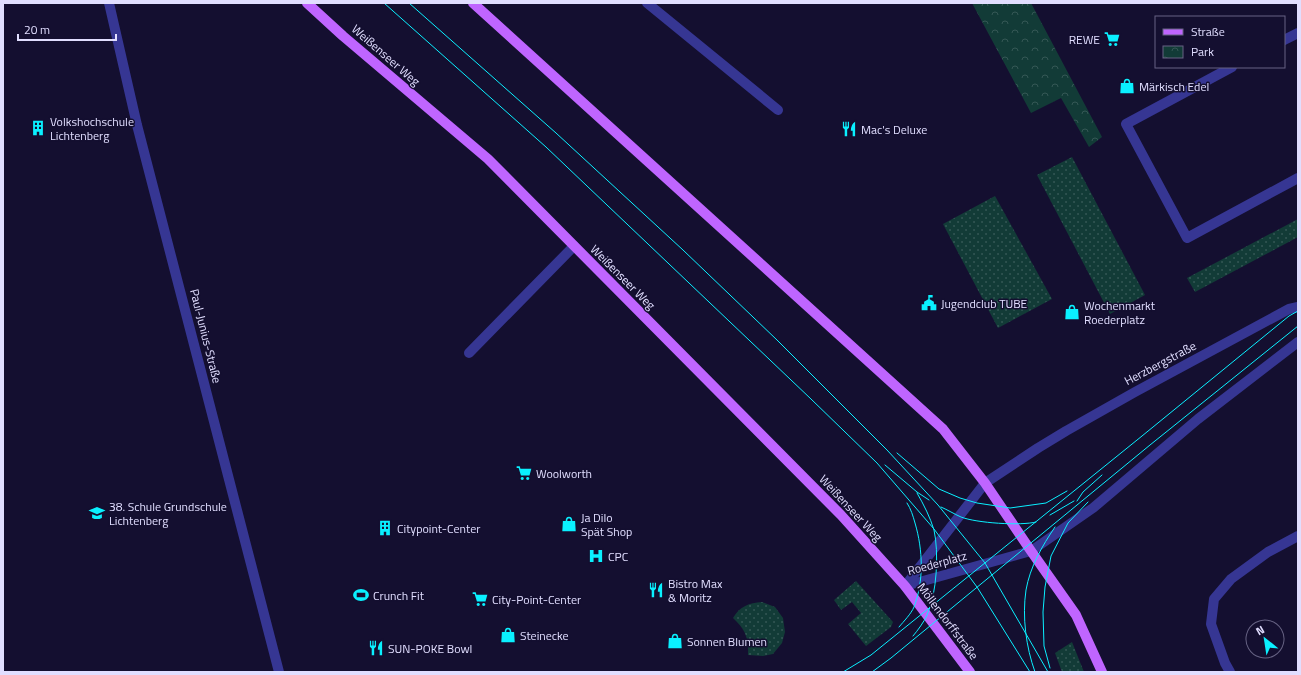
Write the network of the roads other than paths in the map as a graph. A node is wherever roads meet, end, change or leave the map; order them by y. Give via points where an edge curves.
1 (307, 3) edge
2 (473, 3) edge
3 (647, 3) edge
4 (109, 4) edge
5 (1298, 33) edge
6 (1285, 40) edge
7 (1230, 68) edge
8 (778, 110) dead end
9 (1298, 178) edge
10 (574, 246) junction
11 (1298, 307) edge
12 (1298, 342) edge
13 (469, 353) dead end
14 (1038, 448) joint
15 (985, 483) junction
16 (1298, 536) edge
17 (1031, 551) junction
18 (905, 586) junction
19 (279, 672) edge
20 (970, 672) edge
21 (1102, 672) edge
22 (1230, 672) edge

1 - 10 main road, Weißenseer Weg via 488,159
2 - 15 main road via 943,429
3 - 8 street
4 - 19 street, Paul-Junius-Straße via 137,125
5 - 6 street
7 - 9 street via 1126,124 1186,238
10 - 13 street
10 - 18 main road, Weißenseer Weg via 841,515
11 - 14 street, Herzbergstraße via 1289,309 1142,388
12 - 17 street, Roederplatz via 1198,419 1093,508
14 - 15 street, Roederplatz
15 - 17 main road
15 - 18 street, Roederplatz
16 - 22 street via 1268,552 1231,579 1214,599 1211,624
17 - 18 street, Roederplatz
17 - 21 main road via 1076,615
18 - 20 main road, Möllendorffstraße

